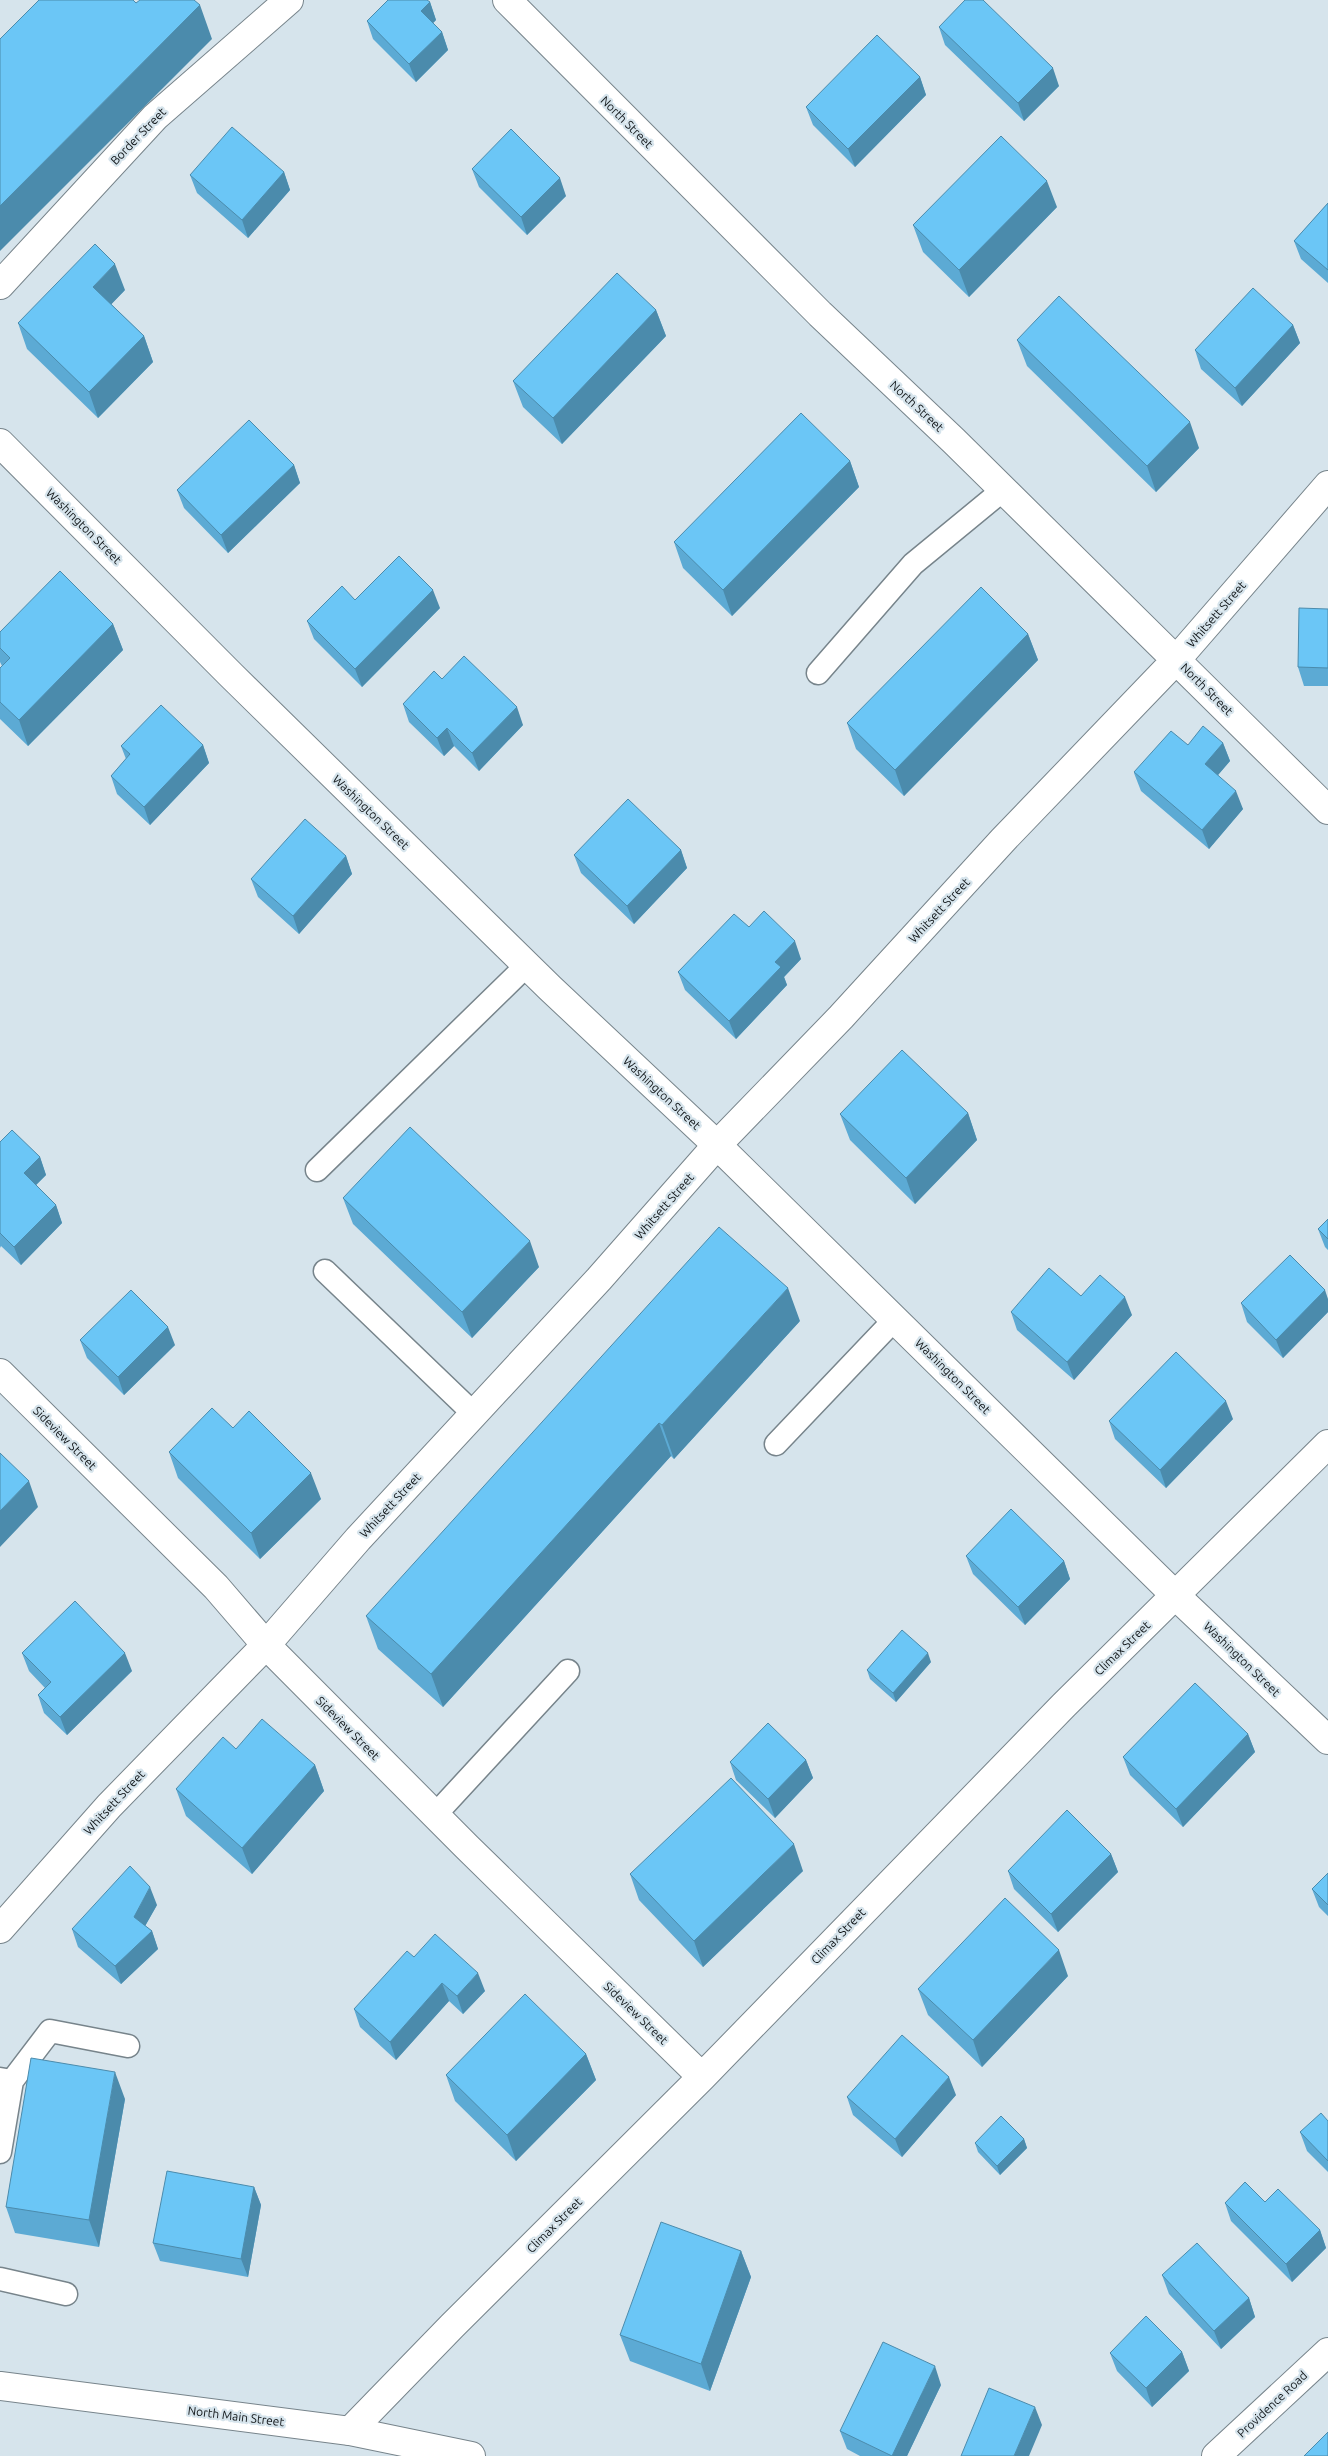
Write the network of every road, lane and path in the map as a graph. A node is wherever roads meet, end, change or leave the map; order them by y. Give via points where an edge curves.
1 (289, 0) edge
2 (507, 0) edge
3 (0, 285) edge
4 (0, 443) edge
5 (1328, 485) edge
6 (1003, 490) junction
7 (1177, 659) junction
8 (818, 673) dead end
9 (1328, 810) edge
10 (527, 965) junction
11 (717, 1145) junction
12 (317, 1170) dead end
13 (326, 1271) dead end
14 (895, 1319) junction
15 (0, 1373) edge
16 (474, 1414) junction
17 (776, 1444) dead end
18 (1328, 1444) edge
19 (1176, 1596) junction
20 (266, 1645) junction
21 (568, 1671) dead end
22 (1328, 1740) edge
23 (435, 1815) junction
24 (0, 1929) edge
25 (128, 2046) dead end
26 (702, 2077) junction
27 (6, 2080) edge
28 (0, 2152) edge
29 (0, 2279) edge
30 (66, 2294) dead end
31 (1328, 2352) edge
32 (0, 2386) edge
33 (350, 2430) junction
34 (471, 2456) edge
35 (1216, 2456) edge

1 - 3 street, Border Street via 155,117
2 - 6 street, North Street via 820,314
4 - 10 street, Washington Street
5 - 7 street, Whitsett Street
6 - 7 street, North Street
6 - 8 lane via 913,564
7 - 9 street, North Street
7 - 11 street, Whitsett Street
10 - 11 street, Washington Street
10 - 12 lane
11 - 14 street, Washington Street
11 - 16 street, Whitsett Street
13 - 16 lane
14 - 17 lane
14 - 19 street, Washington Street
15 - 20 street, Sideview Street via 216,1587
16 - 20 street, Whitsett Street via 358,1539
18 - 19 street, Climax Street
19 - 22 street, Washington Street
19 - 26 street, Climax Street via 1064,1705
20 - 23 street, Sideview Street
20 - 24 street, Whitsett Street via 108,1806
21 - 23 lane
23 - 26 street, Sideview Street
25 - 27 lane via 50,2031
26 - 33 street, Climax Street
27 - 28 lane
29 - 30 lane
31 - 35 street, Providence Road
32 - 33 street, North Main Street
33 - 34 street, North Main Street

